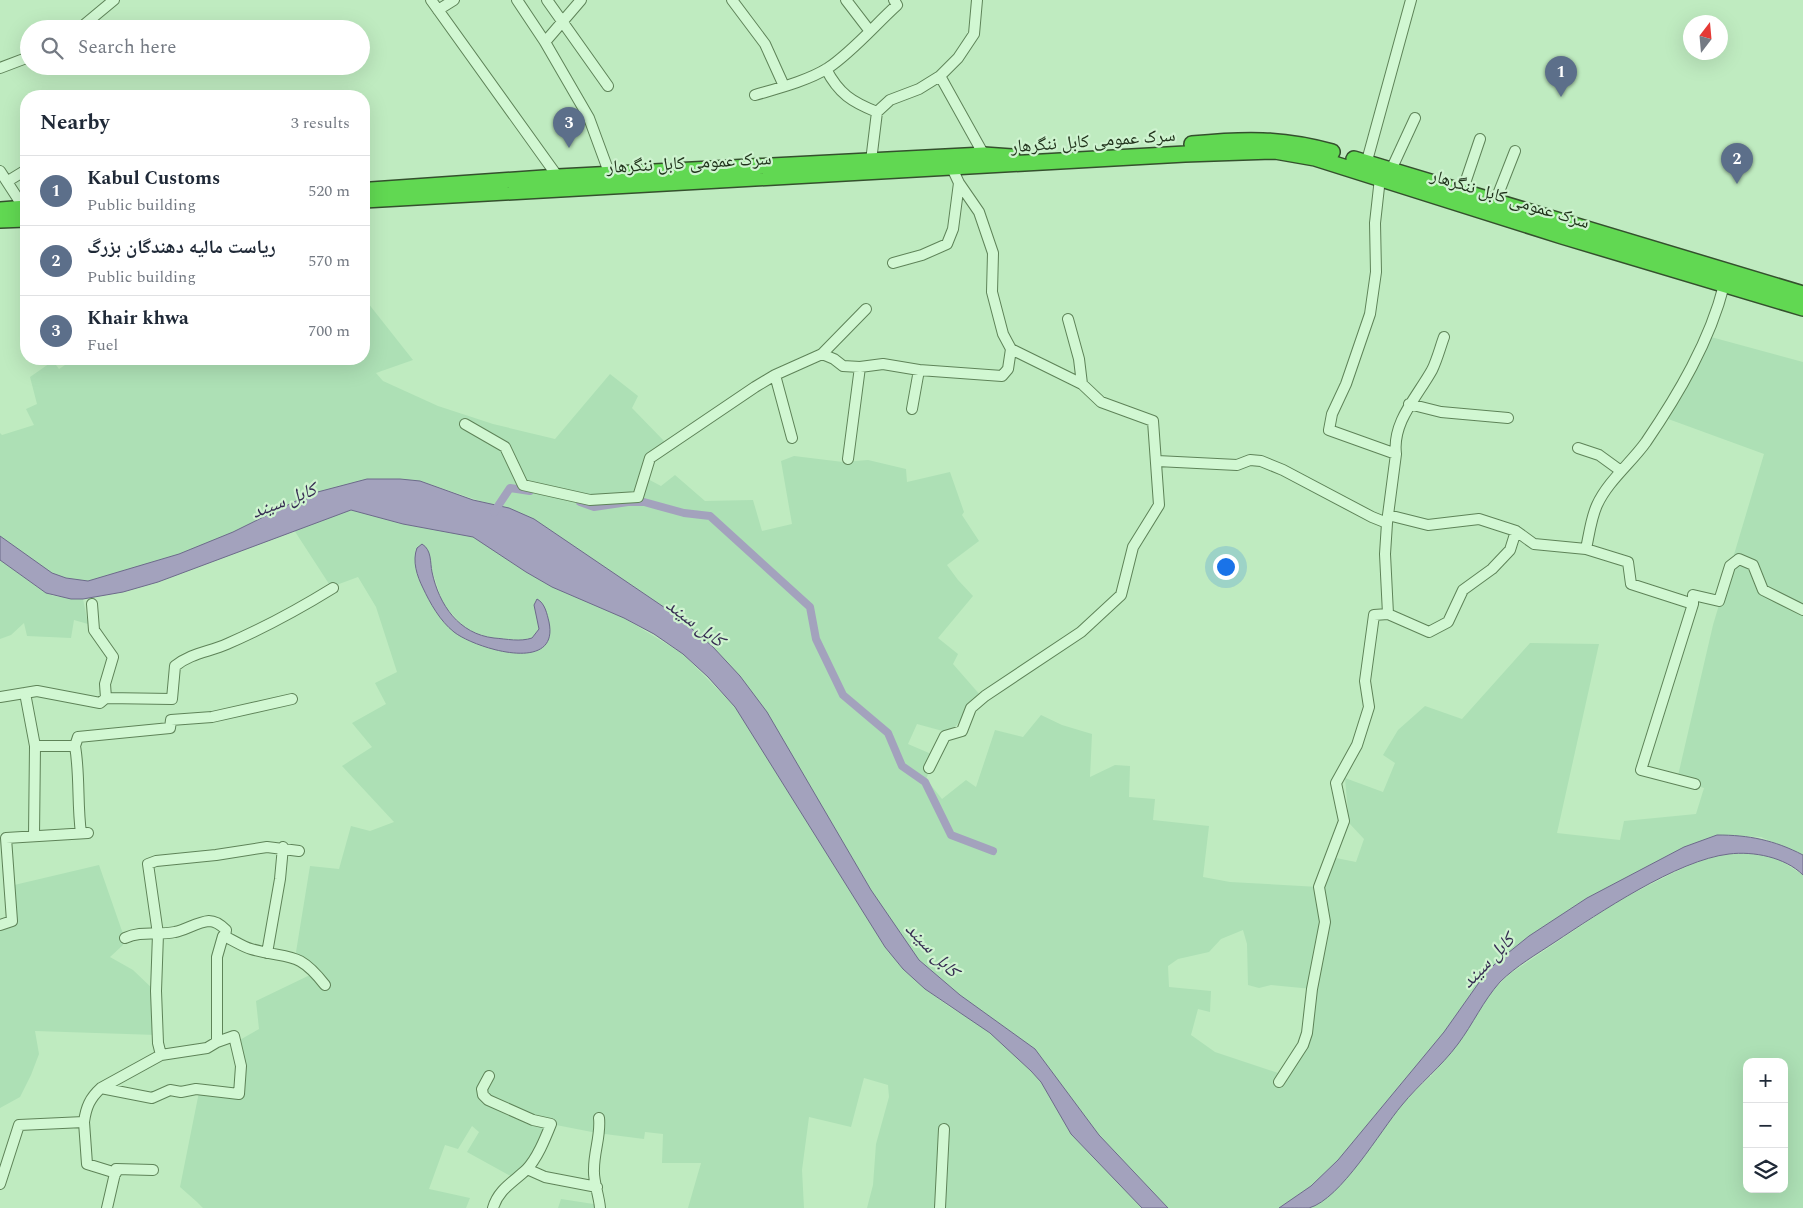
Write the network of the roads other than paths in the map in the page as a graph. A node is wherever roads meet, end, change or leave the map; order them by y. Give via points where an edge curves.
1 (114, 0) edge
2 (431, 0) edge
3 (454, 0) edge
4 (517, 0) edge
5 (547, 0) edge
6 (581, 0) edge
7 (732, 0) edge
8 (846, 0) edge
9 (894, 0) edge
10 (977, 0) edge
11 (1412, 0) edge
12 (438, 10) junction
13 (90, 20) edge
14 (563, 22) junction
15 (869, 30) junction
16 (545, 42) junction
17 (20, 60) edge
18 (0, 68) edge
19 (826, 69) junction
20 (940, 76) junction
21 (608, 86) dead end
22 (784, 86) junction
23 (755, 95) dead end
24 (877, 112) junction
25 (1415, 118) dead end
26 (1480, 139) dead end
27 (1515, 151) dead end
28 (984, 155) junction
29 (871, 161) junction
30 (952, 168) junction
31 (1366, 168) junction
32 (0, 171) edge
33 (20, 174) edge
34 (1385, 174) junction
35 (610, 175) junction
36 (558, 177) junction
37 (8, 181) junction
38 (958, 183) junction
39 (370, 190) edge
40 (1462, 192) junction
41 (370, 200) edge
42 (1495, 202) junction
43 (20, 203) edge
44 (0, 210) edge
45 (20, 212) edge
46 (20, 214) edge
47 (0, 220) edge
48 (893, 263) dead end
49 (1724, 285) junction
50 (1803, 294) edge
51 (1803, 308) edge
52 (866, 310) dead end
53 (1068, 319) dead end
54 (1444, 337) dead end
55 (1011, 349) junction
56 (822, 354) junction
57 (860, 367) junction
58 (919, 370) junction
59 (775, 375) junction
60 (1082, 384) junction
61 (1409, 404) junction
62 (912, 409) dead end
63 (1508, 418) dead end
64 (465, 424) dead end
65 (792, 438) dead end
66 (1578, 448) dead end
67 (1396, 454) junction
68 (848, 459) dead end
69 (1156, 461) junction
70 (1621, 471) junction
71 (1388, 519) junction
72 (1516, 532) junction
73 (1586, 549) junction
74 (333, 588) dead end
75 (92, 604) dead end
76 (1693, 604) junction
77 (1803, 610) edge
78 (1388, 614) junction
79 (25, 693) junction
80 (0, 697) edge
81 (106, 698) junction
82 (292, 699) dead end
83 (35, 746) junction
84 (75, 746) junction
85 (929, 768) dead end
86 (1695, 784) dead end
87 (34, 836) junction
88 (283, 847) junction
89 (299, 850) dead end
90 (0, 925) edge
91 (158, 934) junction
92 (225, 936) junction
93 (125, 938) dead end
94 (267, 953) junction
95 (325, 985) dead end
96 (216, 1042) junction
97 (161, 1055) junction
98 (489, 1076) dead end
99 (1279, 1082) dead end
100 (101, 1088) junction
101 (599, 1118) dead end
102 (84, 1122) junction
103 (944, 1128) dead end
104 (527, 1169) junction
105 (153, 1170) dead end
106 (116, 1174) junction
107 (0, 1184) edge
108 (597, 1187) junction
109 (107, 1208) edge
110 (493, 1208) edge
111 (600, 1208) edge
112 (940, 1208) edge

1 - 13 street
2 - 12 street
3 - 12 street
4 - 16 street
5 - 14 street
6 - 14 street
7 - 22 street via 765,44
8 - 15 street
9 - 15 street via 897,5
10 - 20 street via 974,34 958,58
11 - 31 street
12 - 36 street
14 - 16 street
14 - 21 street
15 - 19 street
16 - 35 street via 589,118
17 - 18 street
19 - 22 street
19 - 24 street via 832,81 850,100
20 - 24 street via 919,89 890,100
20 - 28 street
22 - 23 street
24 - 29 street
25 - 34 street
26 - 40 street
27 - 42 street
28 - 29 highway, سرک عمومی کابل ننگرهار
28 - 31 highway, سرک عمومی کابل ننگرهار via 1016,157 1276,140 1303,144
29 - 35 highway, سرک عمومی کابل ننگرهار
30 - 31 highway, سرک عمومی کابل ننگرهار via 1184,154 1276,152
30 - 38 street
30 - 41 highway, سرک عمومی کابل ننگرهار
31 - 34 highway, سرک عمومی کابل ننگرهار
32 - 37 street
33 - 37 street
34 - 40 highway, سرک عمومی کابل ننگرهار
34 - 49 highway, سرک عمومی کابل ننگرهار
34 - 67 street via 1375,223 1376,272 1370,314 1332,414 1329,430
35 - 36 highway, سرک عمومی کابل ننگرهار
36 - 39 highway, سرک عمومی کابل ننگرهار
37 - 43 street
38 - 48 street via 953,229 947,244
38 - 55 street via 979,212 993,254 992,292 1003,334
40 - 42 highway, سرک عمومی کابل ننگرهار
42 - 50 highway, سرک عمومی کابل ننگرهار
44 - 45 highway
46 - 47 highway
49 - 51 highway, سرک عمومی کابل ننگرهار
49 - 70 street via 1700,348 1670,407 1639,452
52 - 56 street
53 - 60 street
54 - 61 street via 1432,369
55 - 58 street via 1008,369 1002,376
55 - 60 street
56 - 57 street via 843,366
56 - 59 street
57 - 58 street via 883,364
57 - 68 street
58 - 62 street
59 - 64 street via 650,458 638,497 590,500 523,485 505,447
59 - 65 street
60 - 69 street via 1101,402 1153,421
61 - 63 street via 1441,412
61 - 67 street via 1395,441
66 - 70 street via 1599,455
67 - 71 street
69 - 71 street via 1237,465 1250,460 1261,461 1372,518
69 - 85 street via 1159,505 1133,548 1121,595 1081,632 971,708 962,731 945,736
70 - 73 street via 1597,505
71 - 72 street via 1428,525 1479,519
71 - 78 street
72 - 73 street via 1534,544
72 - 78 street via 1510,550 1492,569 1463,590 1448,622 1429,632
73 - 76 street via 1628,562 1631,584
74 - 81 street via 225,645 186,657 175,666 172,699
75 - 81 street via 94,630 113,657 105,684
76 - 77 street via 1693,595 1719,601 1730,566 1738,559 1753,565 1763,590
76 - 86 street via 1640,770
78 - 99 street via 1374,615 1365,681 1369,707 1356,745 1336,783 1344,821 1319,886 1325,922 1307,1033
79 - 80 street
79 - 81 street via 37,691 100,703
79 - 83 street
82 - 84 street via 212,717 171,720 170,728 78,738
83 - 84 street
83 - 87 street
84 - 87 street via 79,776 78,814 84,833
87 - 90 street via 6,838 12,921
88 - 89 street
88 - 91 street via 150,862
88 - 94 street
91 - 92 street via 210,921 226,930
91 - 93 street via 144,932
91 - 97 street via 156,991
92 - 94 street via 248,949
92 - 96 street via 217,957
94 - 95 street via 296,958 311,967
96 - 97 street via 207,1048
96 - 100 street via 234,1036 241,1066 239,1094 196,1089 170,1090 152,1098
97 - 100 street
98 - 104 street via 482,1089 488,1100 533,1120 551,1124
100 - 102 street via 86,1108
101 - 108 street via 601,1129 596,1141 593,1172
102 - 106 street via 87,1164
102 - 107 street via 19,1126
103 - 112 street
104 - 108 street via 545,1177
104 - 110 street via 500,1192
105 - 106 street via 116,1169
106 - 109 street
108 - 111 street

